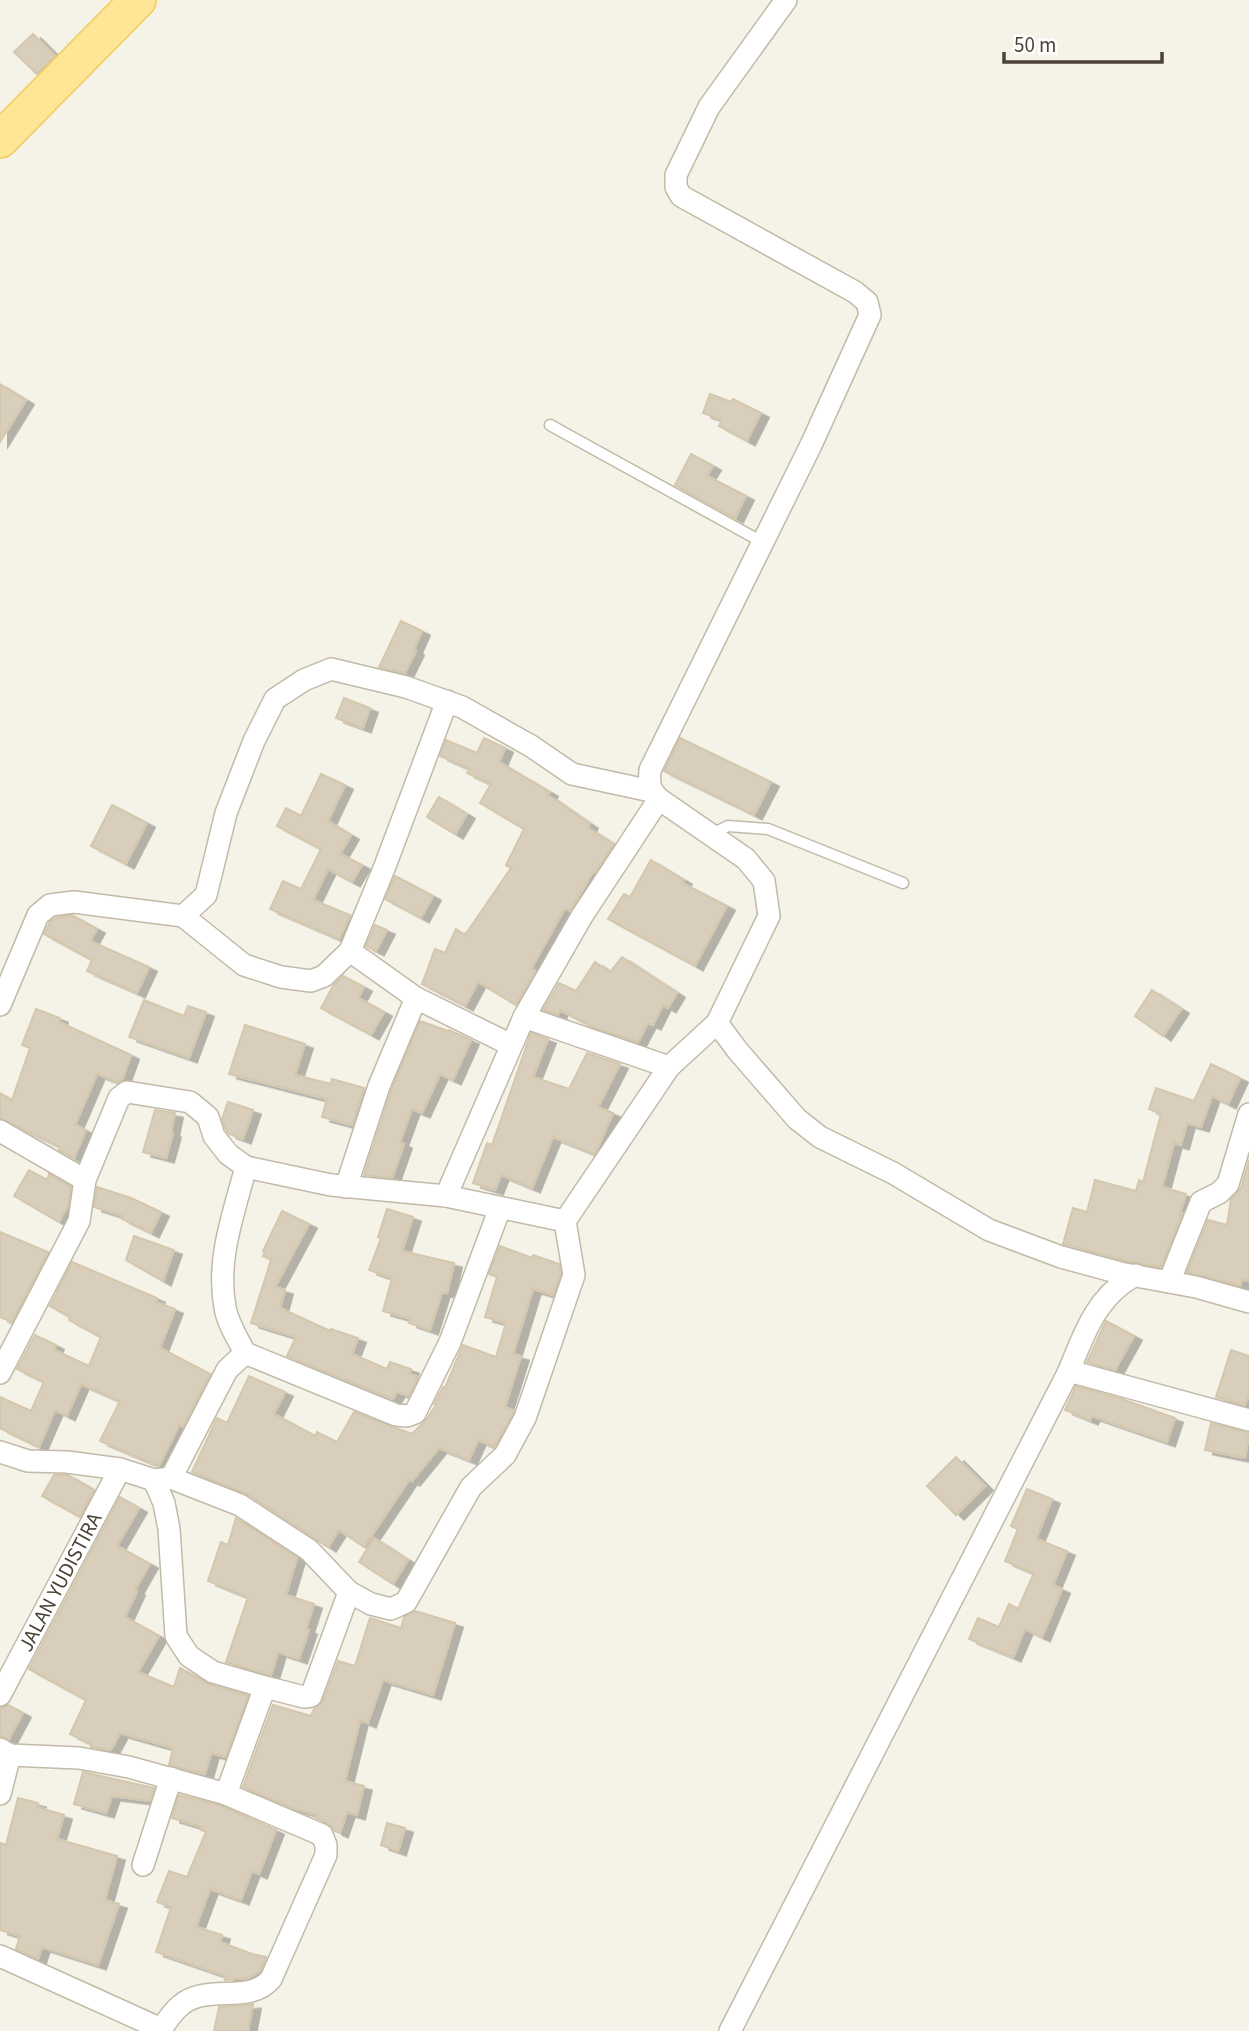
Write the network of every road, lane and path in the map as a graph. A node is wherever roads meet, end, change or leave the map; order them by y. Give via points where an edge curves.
1 (138, 0) edge
2 (786, 0) edge
3 (0, 140) edge
4 (550, 425) dead end
5 (764, 543) junction
6 (447, 701) junction
7 (655, 795) junction
8 (712, 834) junction
9 (903, 883) dead end
10 (183, 916) junction
11 (350, 951) junction
12 (416, 998) junction
13 (0, 1005) edge
14 (524, 1017) junction
15 (717, 1023) junction
16 (512, 1045) junction
17 (669, 1067) junction
18 (1249, 1114) edge
19 (0, 1131) edge
20 (246, 1167) junction
21 (85, 1180) junction
22 (346, 1187) junction
23 (446, 1196) junction
24 (500, 1208) junction
25 (565, 1221) junction
26 (1136, 1275) junction
27 (1169, 1282) junction
28 (1249, 1302) edge
29 (244, 1353) junction
30 (1069, 1371) junction
31 (0, 1373) edge
32 (1249, 1420) edge
33 (0, 1452) edge
34 (120, 1469) junction
35 (162, 1479) junction
36 (349, 1592) junction
37 (265, 1687) junction
38 (0, 1695) edge
39 (5, 1752) edge
40 (171, 1778) junction
41 (0, 1794) edge
42 (226, 1794) junction
43 (143, 1865) dead end
44 (0, 1956) edge
45 (160, 2030) edge
46 (730, 2031) edge

1 - 3 main road
2 - 5 street via 709,107 676,175 681,196 867,302 870,315
4 - 5 lane
5 - 7 street via 650,770 649,784
6 - 7 street via 531,746 572,774
6 - 10 street via 331,669 275,699 226,813 206,895
6 - 11 street
7 - 8 street
7 - 14 street
8 - 9 lane via 728,826 768,829
8 - 15 street via 746,859 764,881 769,916
10 - 11 street via 244,965 281,977 312,981 336,967
10 - 13 street via 74,902 50,905 38,915
11 - 12 street
12 - 16 street
12 - 22 street via 379,1086
14 - 16 street
14 - 17 street
15 - 17 street
15 - 26 street via 797,1119 820,1137 989,1230 1061,1256
16 - 23 street
17 - 25 street
18 - 27 street via 1228,1184 1201,1202
19 - 21 street
20 - 21 street via 228,1154 214,1136 208,1117 190,1102 127,1092 119,1098
20 - 22 street
20 - 29 street via 223,1263 225,1309
21 - 31 street via 79,1221
22 - 23 street
23 - 24 street
24 - 25 street
24 - 29 street via 450,1342 415,1413 396,1415
25 - 36 street via 574,1275 525,1418 505,1455 471,1487 407,1602 391,1609
26 - 27 street
26 - 30 street via 1109,1294 1084,1331
27 - 28 street
29 - 35 street via 227,1370
30 - 32 street
30 - 46 street
33 - 34 street via 28,1461
34 - 35 street
34 - 38 street, JALAN YUDISTIRA
35 - 36 street via 240,1505 309,1550
35 - 37 street via 176,1636 189,1657 213,1672
36 - 37 street via 311,1696
37 - 42 street
39 - 40 street via 79,1758
39 - 41 street
40 - 42 street
40 - 43 street
42 - 45 street via 322,1835 326,1855 264,1988 190,1999
44 - 45 street

